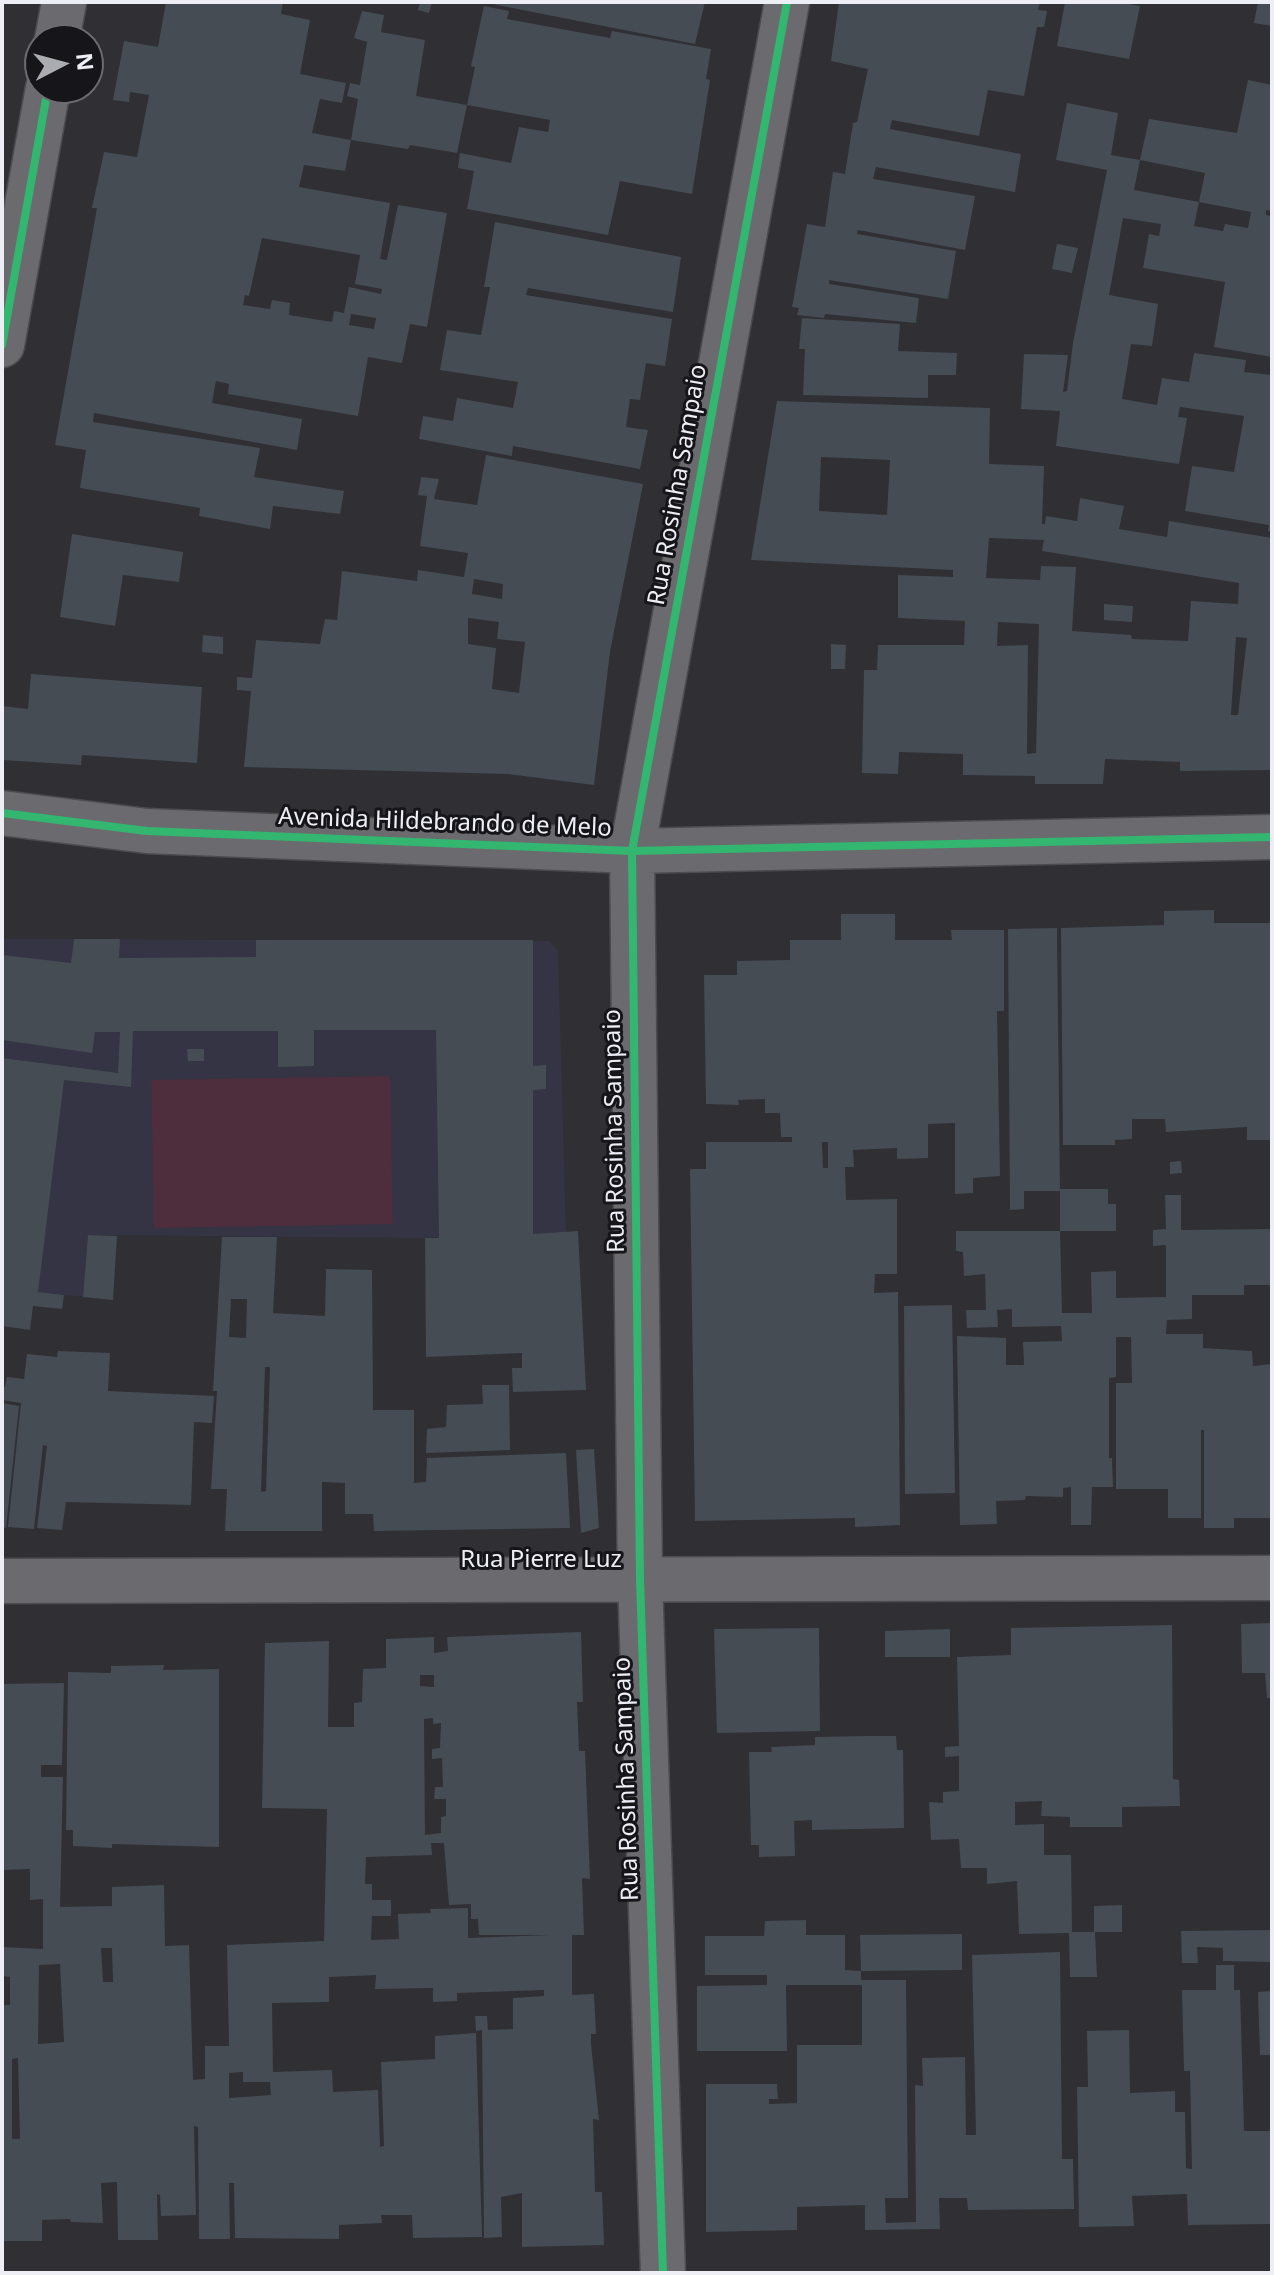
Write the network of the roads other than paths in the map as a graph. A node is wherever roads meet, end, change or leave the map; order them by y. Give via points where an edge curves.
1 (64, 2) edge
2 (787, 2) edge
3 (60, 24) edge
4 (44, 104) edge
5 (11, 235) edge
6 (2, 345) edge
7 (2, 813) edge
8 (1272, 837) edge
9 (632, 851) junction
10 (1272, 1578) edge
11 (640, 1579) junction
12 (2, 1581) edge
13 (663, 2273) edge

1 - 3 street
2 - 9 street, Rua Rosinha Sampaio
4 - 5 street
5 - 6 street
7 - 9 street, Avenida Hildebrando de Melo via 147,831
8 - 9 street, Avenida Hildebrando de Melo
9 - 11 street, Rua Rosinha Sampaio
10 - 11 street, Rua Pierre Luz
11 - 12 street, Rua Pierre Luz
11 - 13 street, Rua Rosinha Sampaio

